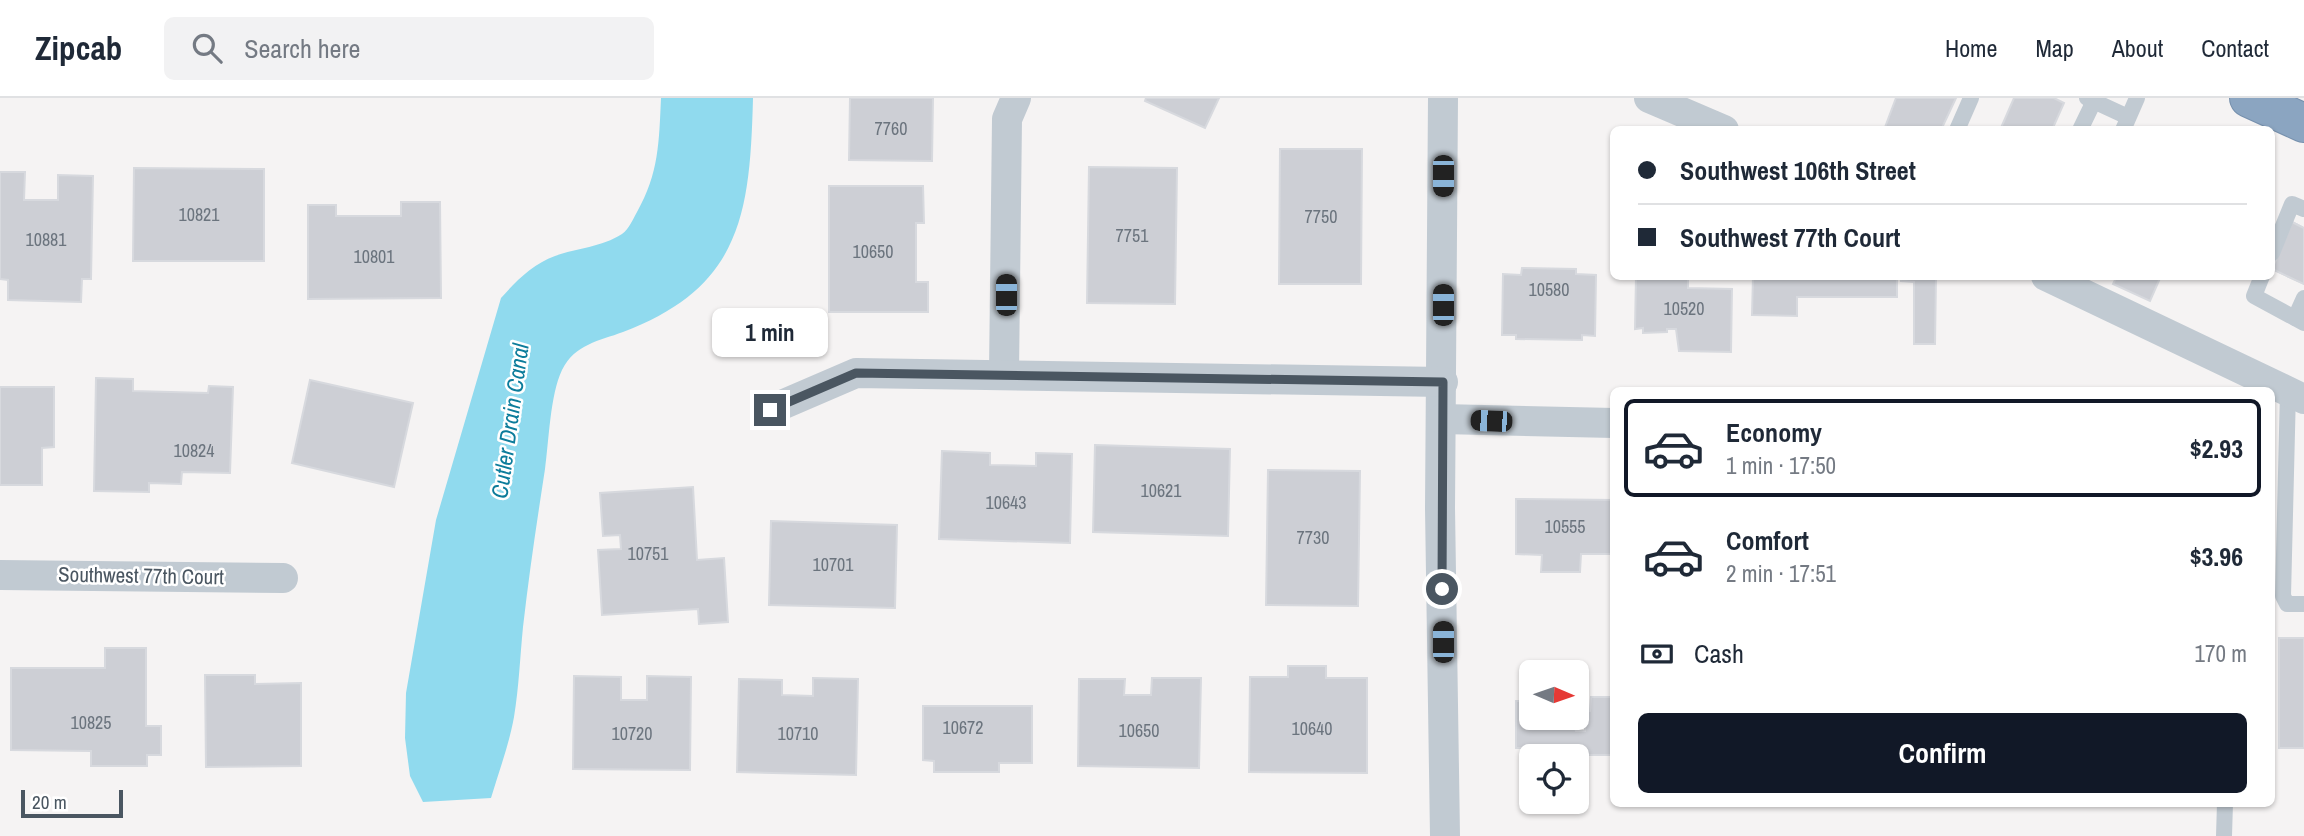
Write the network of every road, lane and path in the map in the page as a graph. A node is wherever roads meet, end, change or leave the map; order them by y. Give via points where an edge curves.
1 (1016, 98) edge
2 (1443, 98) edge
3 (1649, 98) edge
4 (1971, 98) edge
5 (2137, 98) edge
6 (2249, 98) edge
7 (2090, 100) edge
8 (2125, 123) edge
9 (2304, 123) edge
10 (1715, 126) edge
11 (1959, 126) edge
12 (2081, 126) edge
13 (2304, 209) edge
14 (2275, 246) edge
15 (2057, 280) edge
16 (2260, 280) edge
17 (2304, 298) edge
18 (2300, 320) edge
19 (1004, 373) junction
20 (1443, 382) junction
21 (2296, 395) edge
22 (770, 410) dead end
23 (1442, 419) junction
24 (1610, 423) edge
25 (0, 575) edge
26 (283, 578) dead end
27 (2304, 604) edge
28 (2225, 807) edge
29 (1445, 836) edge
30 (2224, 836) edge

1 - 19 street via 1007,119
2 - 20 street
3 - 10 street
4 - 11 lane
5 - 8 lane
6 - 9 highway
7 - 8 lane
7 - 12 lane
13 - 14 lane via 2292,204
15 - 21 street
16 - 18 lane via 2254,296
17 - 18 lane
19 - 20 street
19 - 22 street via 856,373
20 - 23 street
21 - 27 lane via 2283,596 2287,604
23 - 24 street
23 - 29 street
25 - 26 street, Southwest 77th Court
28 - 30 lane

